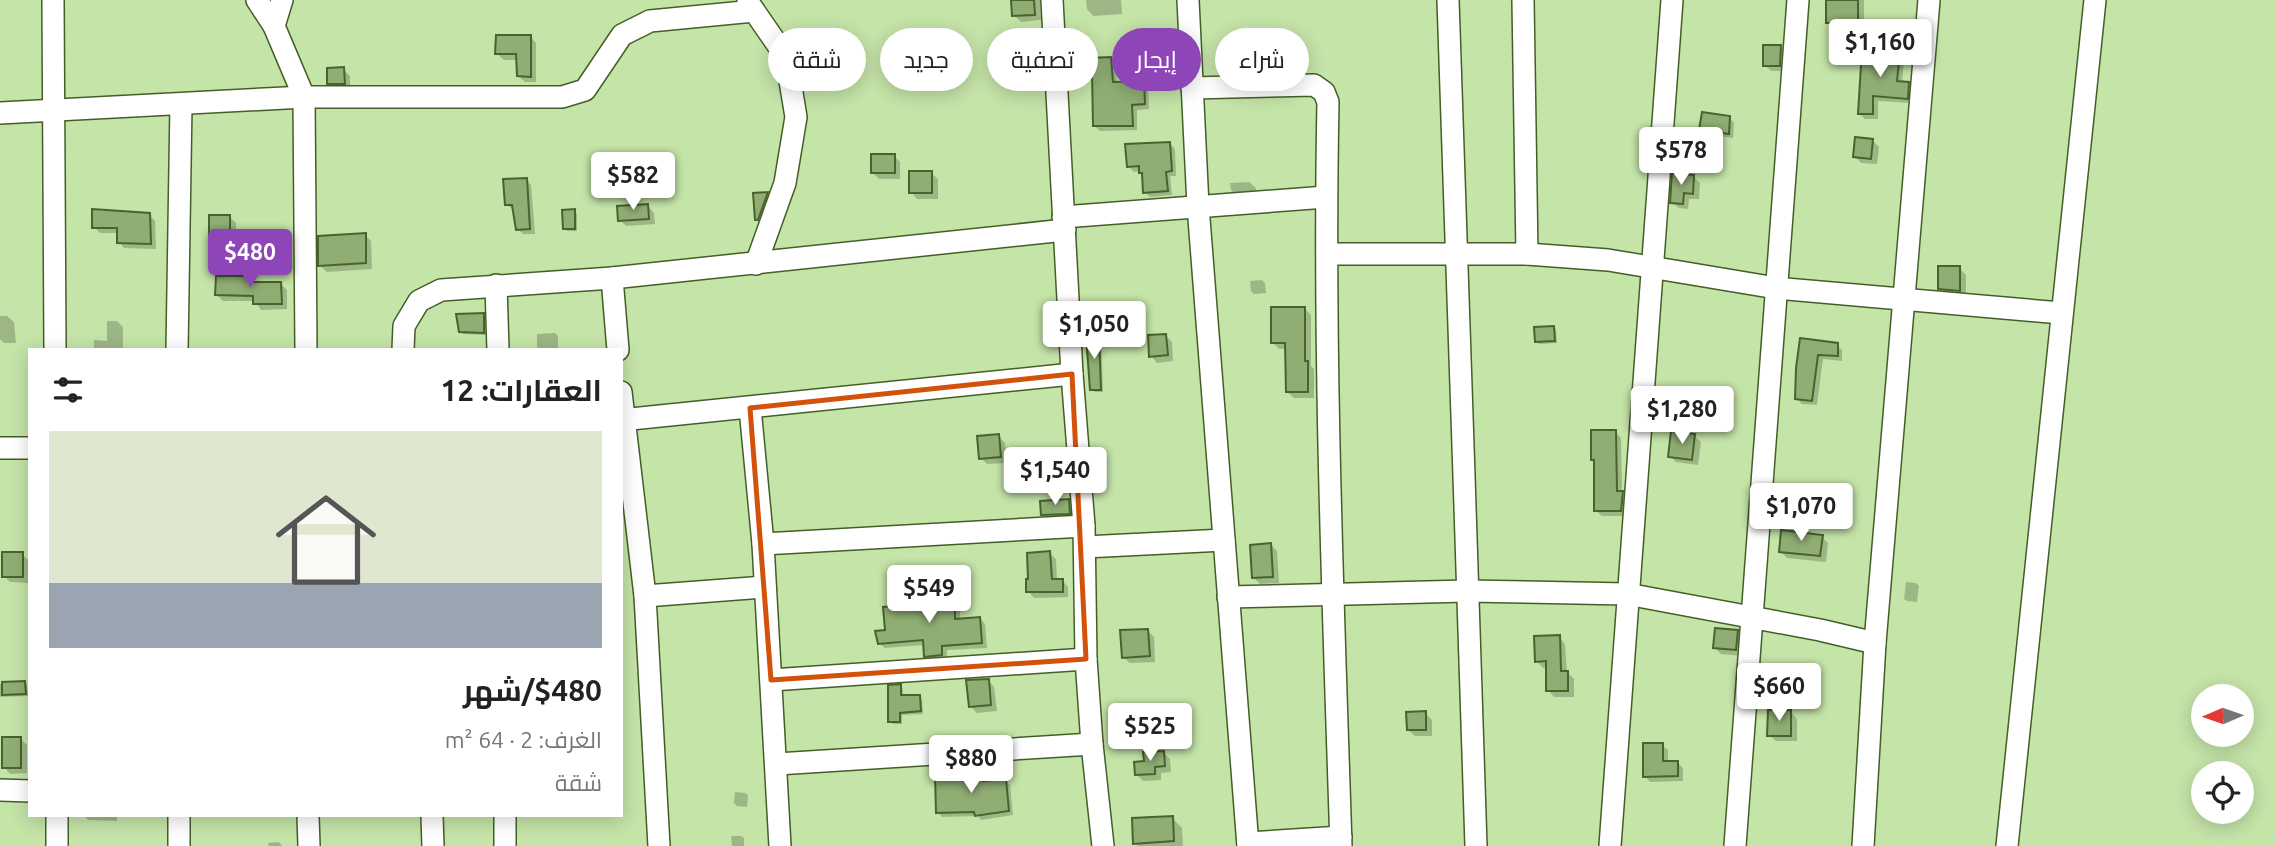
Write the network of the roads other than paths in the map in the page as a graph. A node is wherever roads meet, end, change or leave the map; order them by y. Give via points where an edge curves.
1 (53, 0) edge
2 (257, 0) edge
3 (282, 0) edge
4 (1052, 0) edge
5 (1188, 0) edge
6 (1448, 0) edge
7 (1523, 0) edge
8 (1672, 0) edge
9 (1798, 0) edge
10 (1929, 0) edge
11 (2095, 0) edge
12 (750, 6) edge
13 (274, 26) junction
14 (1189, 28) edge
15 (1201, 88) edge
16 (1192, 91) edge
17 (304, 97) junction
18 (181, 104) junction
19 (54, 111) junction
20 (0, 113) edge
21 (1326, 197) junction
22 (1198, 206) junction
23 (1064, 223) junction
24 (1327, 254) junction
25 (1527, 254) junction
26 (1459, 256) junction
27 (756, 264) junction
28 (1653, 266) junction
29 (612, 278) junction
30 (496, 285) junction
31 (1776, 288) junction
32 (1903, 300) junction
33 (2061, 313) junction
34 (55, 348) edge
35 (177, 348) edge
36 (306, 348) edge
37 (403, 348) edge
38 (498, 348) edge
39 (618, 348) edge
40 (1072, 374) junction
41 (750, 408) junction
42 (623, 420) edge
43 (623, 428) edge
44 (0, 447) edge
45 (28, 448) edge
46 (1084, 536) junction
47 (1224, 540) junction
48 (763, 544) junction
49 (765, 587) junction
50 (1466, 591) junction
51 (1333, 594) junction
52 (1627, 594) junction
53 (645, 596) junction
54 (1228, 597) junction
55 (1751, 617) junction
56 (1875, 643) junction
57 (1086, 659) junction
58 (771, 680) junction
59 (1092, 744) junction
60 (777, 764) junction
61 (0, 790) edge
62 (28, 791) edge
63 (57, 817) edge
64 (179, 817) edge
65 (308, 817) edge
66 (432, 817) edge
67 (505, 817) edge
68 (1341, 841) edge
69 (1248, 844) edge
70 (57, 846) edge
71 (179, 846) edge
72 (309, 846) edge
73 (433, 846) edge
74 (505, 846) edge
75 (659, 846) edge
76 (780, 846) edge
77 (1103, 846) edge
78 (1476, 846) edge
79 (1610, 846) edge
80 (1735, 846) edge
81 (1863, 846) edge
82 (2007, 846) edge

1 - 19 street
2 - 13 street
3 - 13 street
4 - 23 street
5 - 14 street
6 - 26 street
7 - 25 street
8 - 28 street
9 - 31 street
10 - 32 street
11 - 33 street
12 - 17 street via 650,21 622,35 585,89 562,97
12 - 27 street via 786,57 796,117 785,183
13 - 17 street
15 - 21 street via 1314,85 1325,92
16 - 22 street
17 - 18 street
17 - 36 street
18 - 19 street
18 - 35 street
19 - 20 street
19 - 34 street
21 - 22 street
21 - 24 street
22 - 23 street
22 - 47 street
23 - 27 street
23 - 40 street
24 - 26 street
24 - 51 street
25 - 26 street
25 - 28 street
26 - 50 street
27 - 29 street
28 - 31 street
28 - 52 street
29 - 30 street
29 - 39 street
30 - 37 street via 441,290 419,301 404,326
30 - 38 street
31 - 32 street
31 - 55 street
32 - 33 street
32 - 56 street
33 - 82 street
40 - 41 street
40 - 46 street
41 - 42 street
41 - 48 street
43 - 53 street
44 - 45 street
46 - 47 street
46 - 48 street
46 - 57 street
47 - 54 street
48 - 49 street
49 - 53 street
49 - 58 street
50 - 51 street
50 - 52 street
50 - 78 street
51 - 54 street
51 - 68 street
52 - 55 street
52 - 79 street
53 - 75 street
54 - 69 street
55 - 56 street
55 - 80 street
56 - 81 street
57 - 58 street
57 - 59 street
58 - 60 street
59 - 60 street
59 - 77 street
60 - 76 street
61 - 62 street
63 - 70 street
64 - 71 street
65 - 72 street
66 - 73 street
67 - 74 street
68 - 69 street

